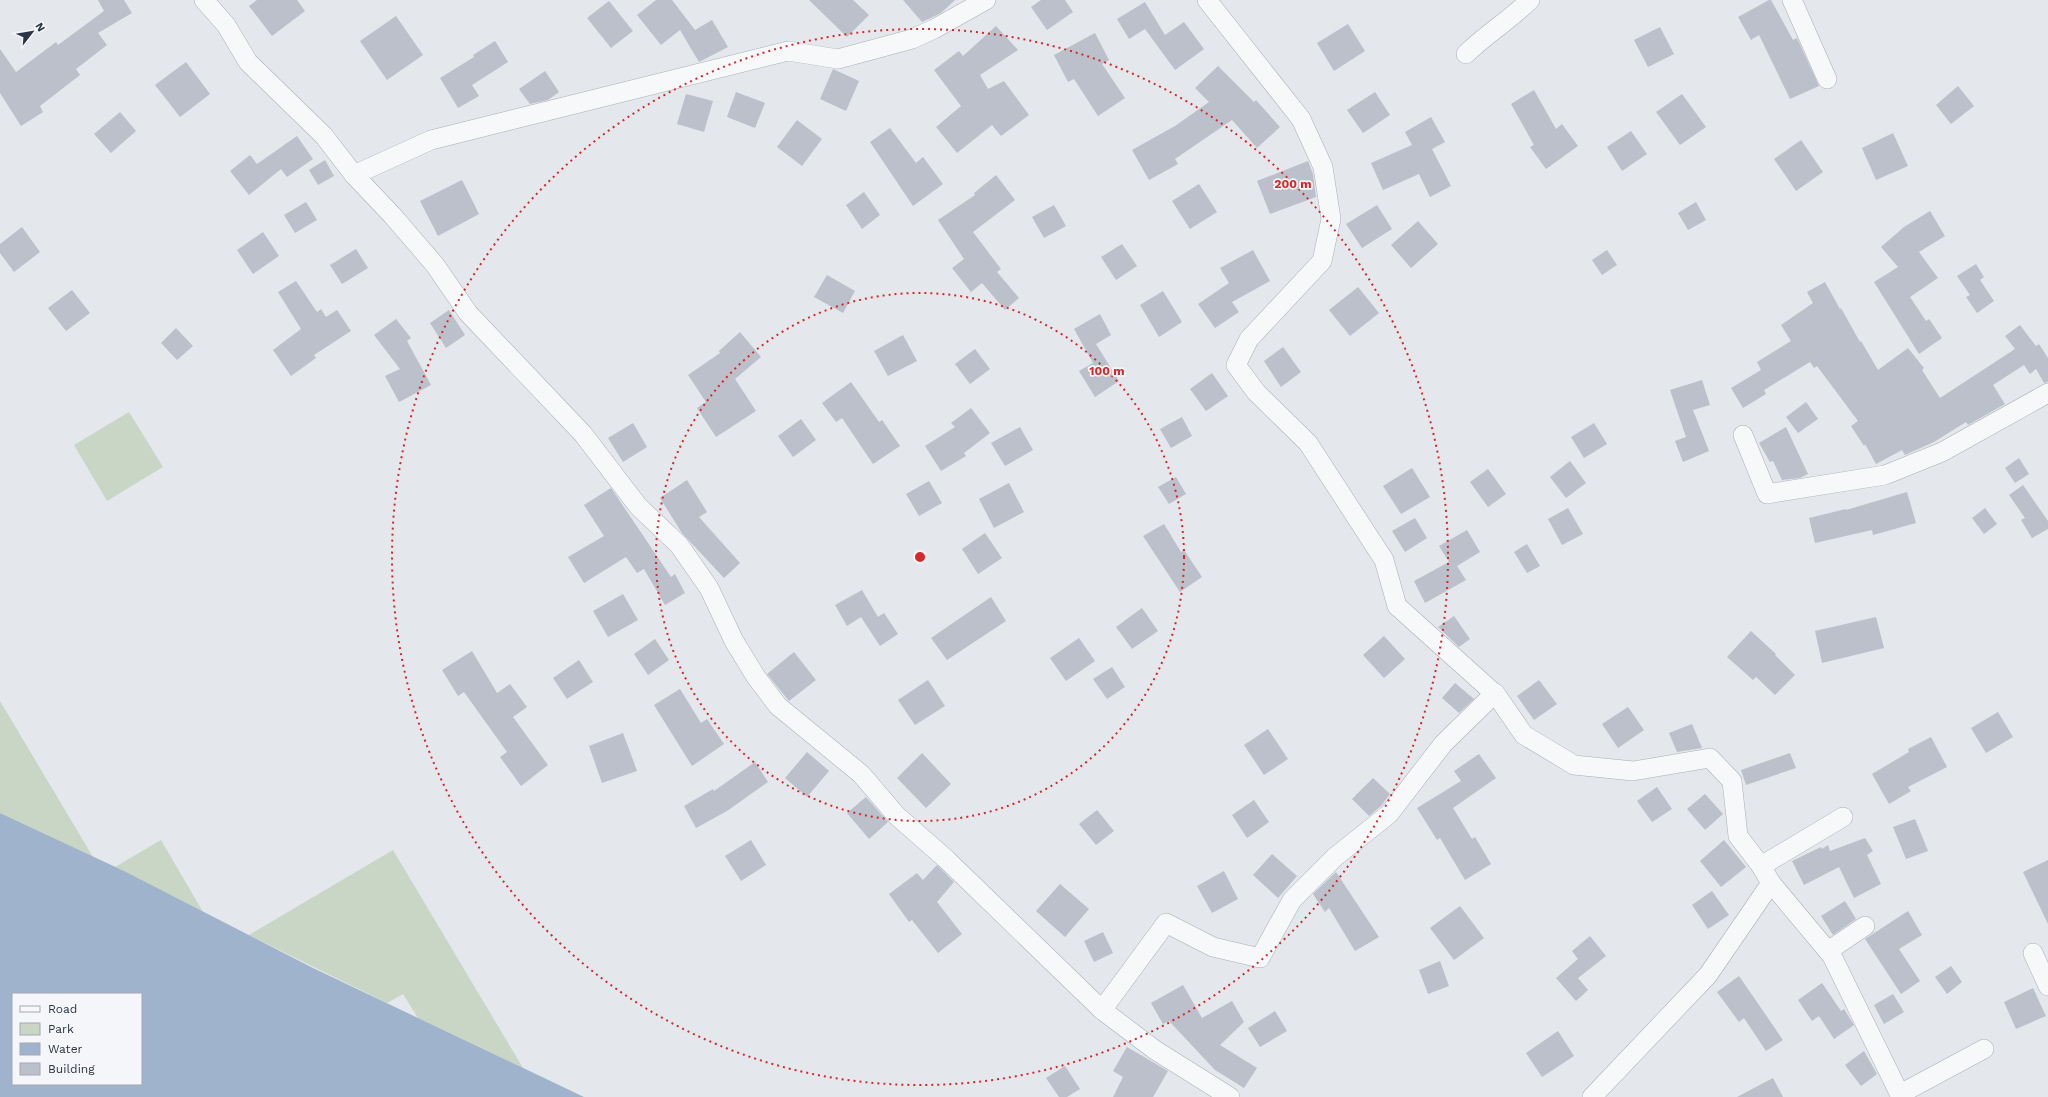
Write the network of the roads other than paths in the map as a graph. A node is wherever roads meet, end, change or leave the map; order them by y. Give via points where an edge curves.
1 (204, 0) edge
2 (986, 0) edge
3 (1207, 0) edge
4 (1530, 0) edge
5 (1792, 0) edge
6 (1466, 54) dead end
7 (1827, 78) dead end
8 (354, 175) junction
9 (2048, 393) edge
10 (1743, 435) dead end
11 (1495, 694) junction
12 (1844, 817) dead end
13 (1761, 866) junction
14 (1771, 883) junction
15 (1865, 926) dead end
16 (1828, 951) junction
17 (2033, 953) dead end
18 (2048, 986) edge
19 (1102, 1010) junction
20 (1984, 1048) dead end
21 (1901, 1096) edge
22 (1230, 1097) edge
23 (1592, 1097) edge

1 - 8 street via 226,25 248,62 324,136
2 - 8 street via 934,30 912,39 838,59 788,51 431,140
3 - 11 street via 1301,119 1323,167 1330,218 1322,261 1249,339 1236,365 1256,392 1308,443 1384,560 1397,606
4 - 6 street
5 - 7 street
8 - 19 street via 435,265 468,313 583,434 638,506 679,545 710,588 734,642 778,706 861,774 897,816 946,859
9 - 10 street via 1942,452 1885,475 1767,494
11 - 13 street via 1524,735 1574,765 1633,771 1710,758 1732,781 1738,836
11 - 19 street via 1443,744 1389,814 1335,856 1292,900 1260,958 1213,947 1166,923
12 - 13 street
13 - 14 street
14 - 16 street
14 - 23 street via 1708,975
15 - 16 street
16 - 21 street
17 - 18 street
19 - 22 street via 1155,1050
20 - 21 street

